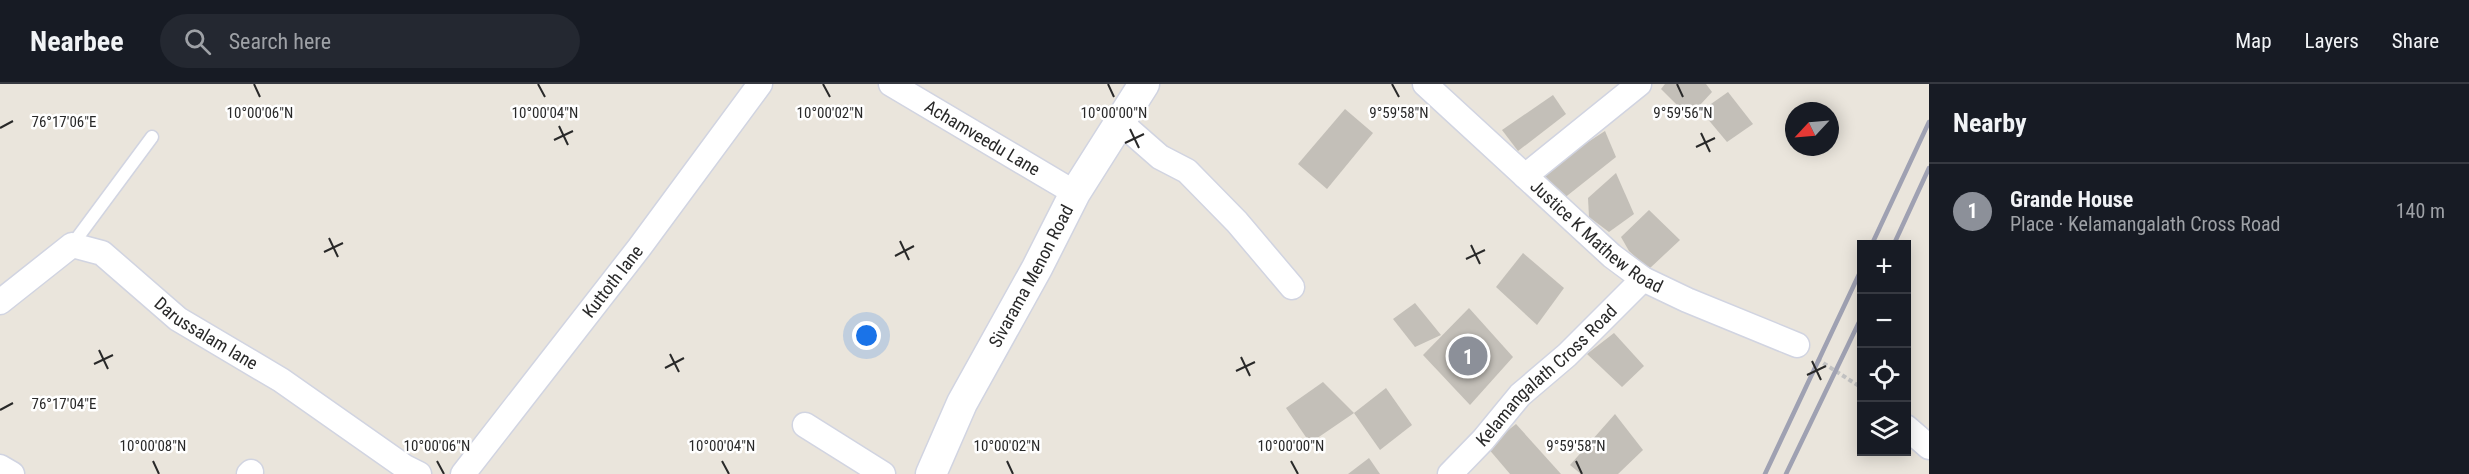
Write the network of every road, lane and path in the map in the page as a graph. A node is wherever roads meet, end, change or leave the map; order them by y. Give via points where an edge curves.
1 (760, 84) edge
2 (891, 84) edge
3 (1144, 84) edge
4 (1425, 84) edge
5 (1638, 84) edge
6 (1120, 122) junction
7 (152, 137) dead end
8 (1525, 176) junction
9 (1075, 193) junction
10 (72, 245) junction
11 (1643, 279) junction
12 (1292, 287) dead end
13 (0, 302) edge
14 (1797, 345) joint
15 (1857, 385) edge
16 (805, 425) dead end
17 (1911, 431) edge
18 (1929, 447) edge
19 (0, 467) edge
20 (12, 474) edge
21 (419, 474) edge
22 (463, 474) edge
23 (883, 474) edge
24 (931, 474) edge
25 (1450, 474) edge

1 - 22 street, Kuttoth lane via 639,248
2 - 9 street, Achamveedu Lane
3 - 6 street, Sivarama Menon Road
4 - 8 street, Justice K Mathew Road
5 - 8 street
6 - 9 street, Sivarama Menon Road
6 - 12 street via 1160,157 1187,171
7 - 10 lane
8 - 11 street, Justice K Mathew Road via 1612,256
9 - 24 street, Sivarama Menon Road via 962,403
10 - 13 street
10 - 21 street, Darussalam lane via 102,253 178,319 281,380
11 - 14 street, Justice K Mathew Road
11 - 25 street, Kelamangalath Cross Road via 1567,355 1520,395
14 - 15 path
16 - 23 street
17 - 18 street
19 - 20 street

